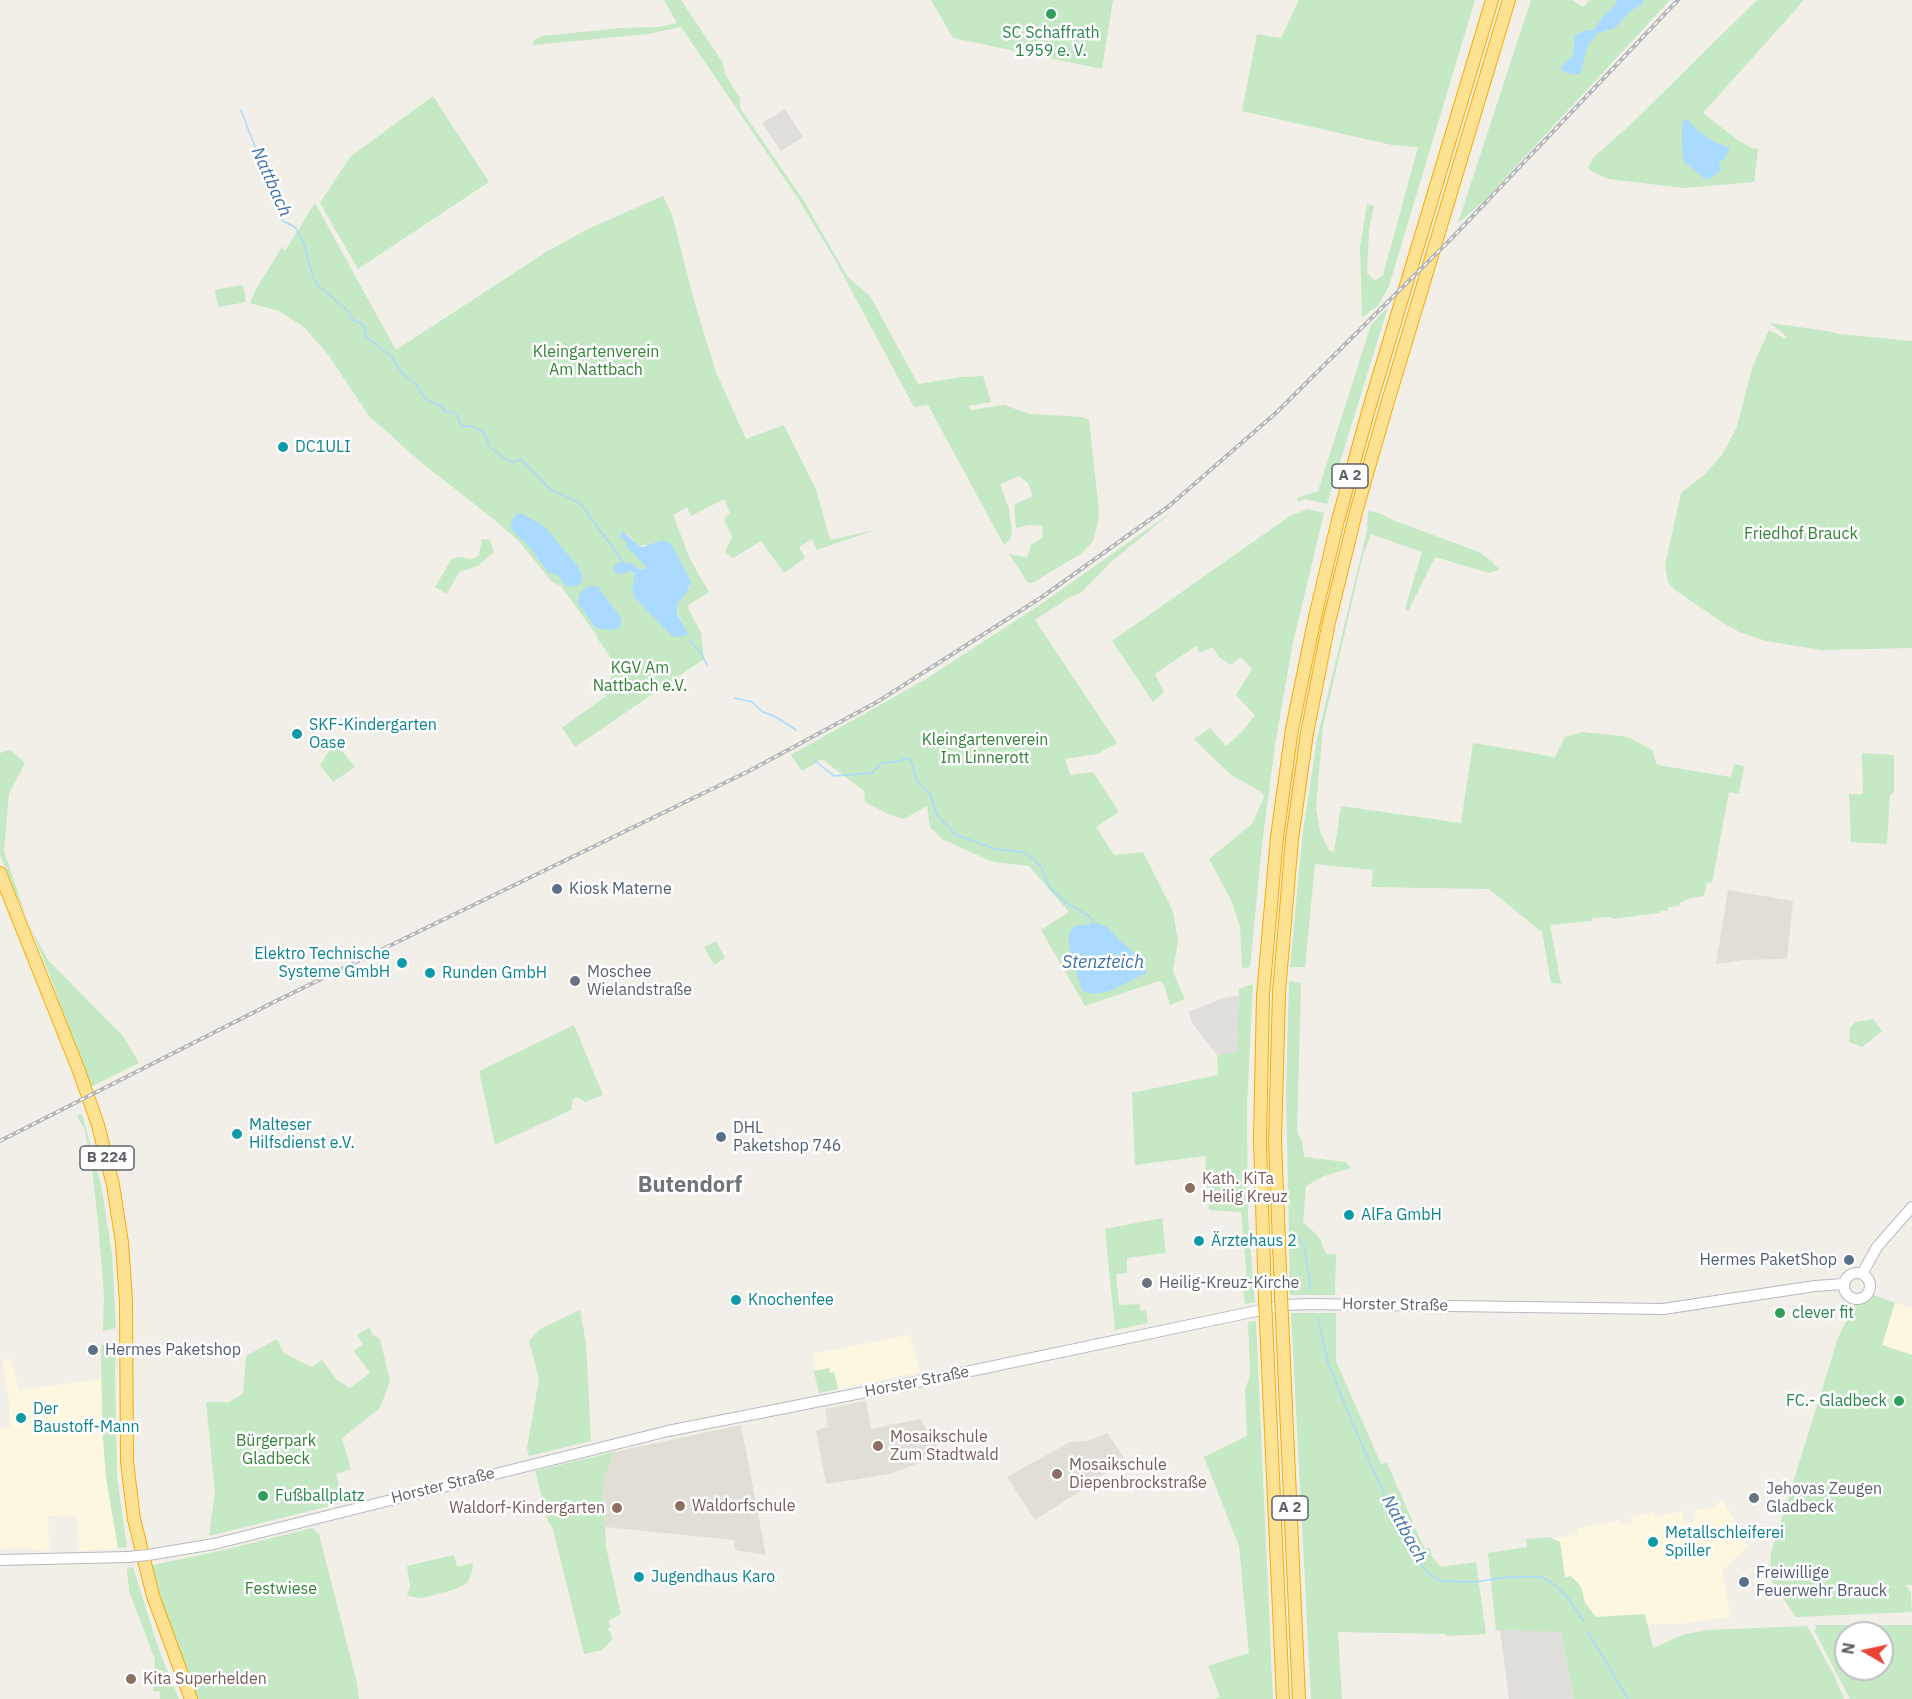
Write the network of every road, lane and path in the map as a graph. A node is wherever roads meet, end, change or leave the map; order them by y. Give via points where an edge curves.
1 (1492, 0) edge
2 (1509, 0) edge
3 (0, 873) edge
4 (0, 891) edge
5 (1912, 1208) edge
6 (1862, 1274) junction
7 (1844, 1284) junction
8 (0, 1560) edge
9 (1299, 1698) edge
10 (184, 1699) edge
11 (191, 1699) edge
12 (1283, 1699) edge

1 - 12 highway, A 2, bridge via 1341,508 1292,729 1277,837 1263,995 1260,1140
2 - 9 highway, A 2, bridge via 1360,500 1329,622 1307,733 1292,839 1279,992 1275,1141
3 - 11 highway, B 224 via 79,1071 113,1185 126,1292 127,1462 135,1526 153,1596
4 - 10 highway, B 224 via 73,1074 105,1185 117,1272 120,1450 126,1511 146,1597
5 - 6 main road via 1877,1247
6 - 7 main road via 1850,1275
6 - 7 main road via 1870,1284 1864,1298 1850,1298
7 - 8 main road, Horster Straße, bridge via 1663,1309 1285,1305 668,1431 214,1544 148,1556

